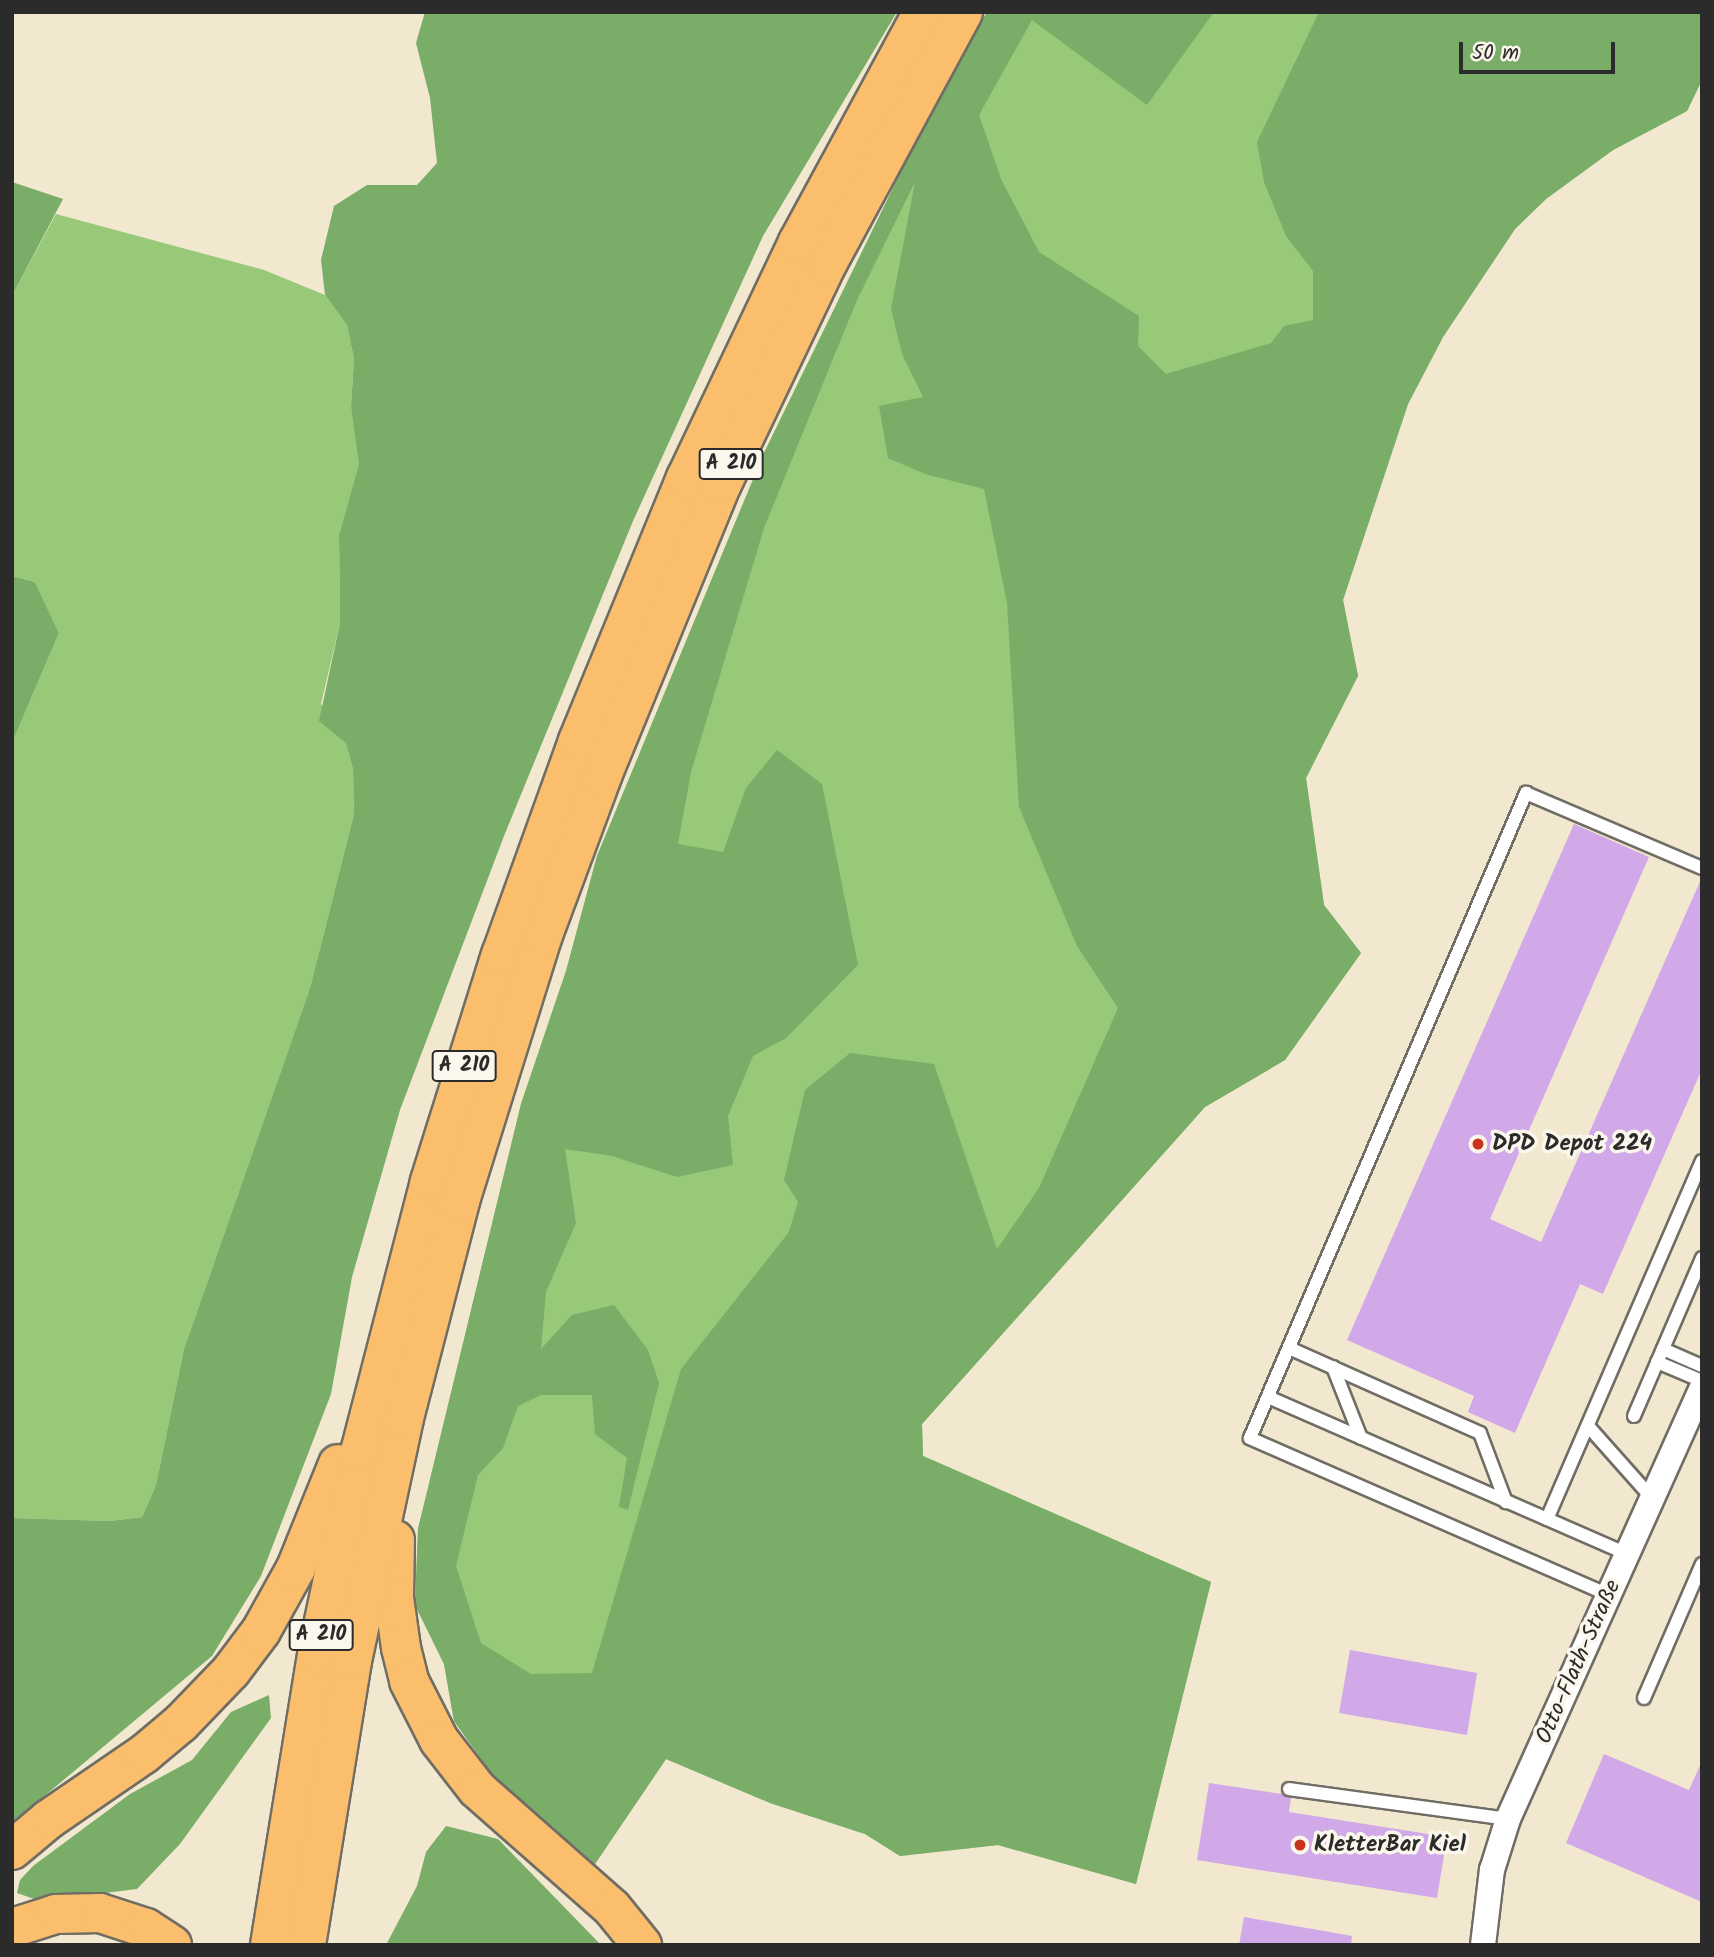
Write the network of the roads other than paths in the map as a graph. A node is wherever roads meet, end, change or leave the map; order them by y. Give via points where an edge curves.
1 (922, 12) edge
2 (963, 12) edge
3 (1702, 868) edge
4 (1702, 1161) edge
5 (1702, 1258) edge
6 (391, 1328) junction
7 (1289, 1348) junction
8 (1660, 1355) junction
9 (1702, 1366) edge
10 (1333, 1367) junction
11 (1702, 1381) edge
12 (1702, 1388) edge
13 (1268, 1397) junction
14 (1634, 1416) dead end
15 (404, 1419) junction
16 (1588, 1426) junction
17 (1361, 1438) junction
18 (1652, 1498) junction
19 (1506, 1502) junction
20 (1547, 1519) junction
21 (1627, 1554) junction
22 (1702, 1563) edge
23 (1609, 1595) junction
24 (1644, 1698) dead end
25 (1289, 1788) dead end
26 (1508, 1819) junction
27 (12, 1850) edge
28 (12, 1928) edge
29 (172, 1945) edge
30 (270, 1945) edge
31 (306, 1945) edge
32 (642, 1945) edge
33 (1483, 1945) edge

1 - 6 highway, A 210 via 740,362 602,681 467,1056
2 - 15 highway, A 210 via 852,215 770,381 722,484 602,776 500,1072
3 - 7 lane via 1526,793
4 - 16 lane
5 - 8 lane
6 - 27 highway via 296,1568 249,1647 181,1723
6 - 30 highway, A 210 via 317,1654
7 - 10 lane
7 - 13 lane
8 - 9 lane
8 - 11 lane
8 - 14 lane
10 - 17 lane
10 - 19 lane via 1480,1433
12 - 18 street, Otto-Flath-Straße
13 - 17 lane
13 - 23 lane via 1250,1438
15 - 31 highway, A 210 via 350,1674
15 - 32 highway via 394,1598 401,1648 418,1700 439,1740 477,1789 612,1908
16 - 18 lane
16 - 20 lane
17 - 19 lane
18 - 21 street, Otto-Flath-Straße
19 - 20 lane
20 - 21 lane
21 - 23 street, Otto-Flath-Straße
22 - 24 lane
23 - 26 street, Otto-Flath-Straße
25 - 26 lane
26 - 33 street, Otto-Flath-Straße via 1492,1870
28 - 29 highway via 56,1914 100,1913 146,1927

